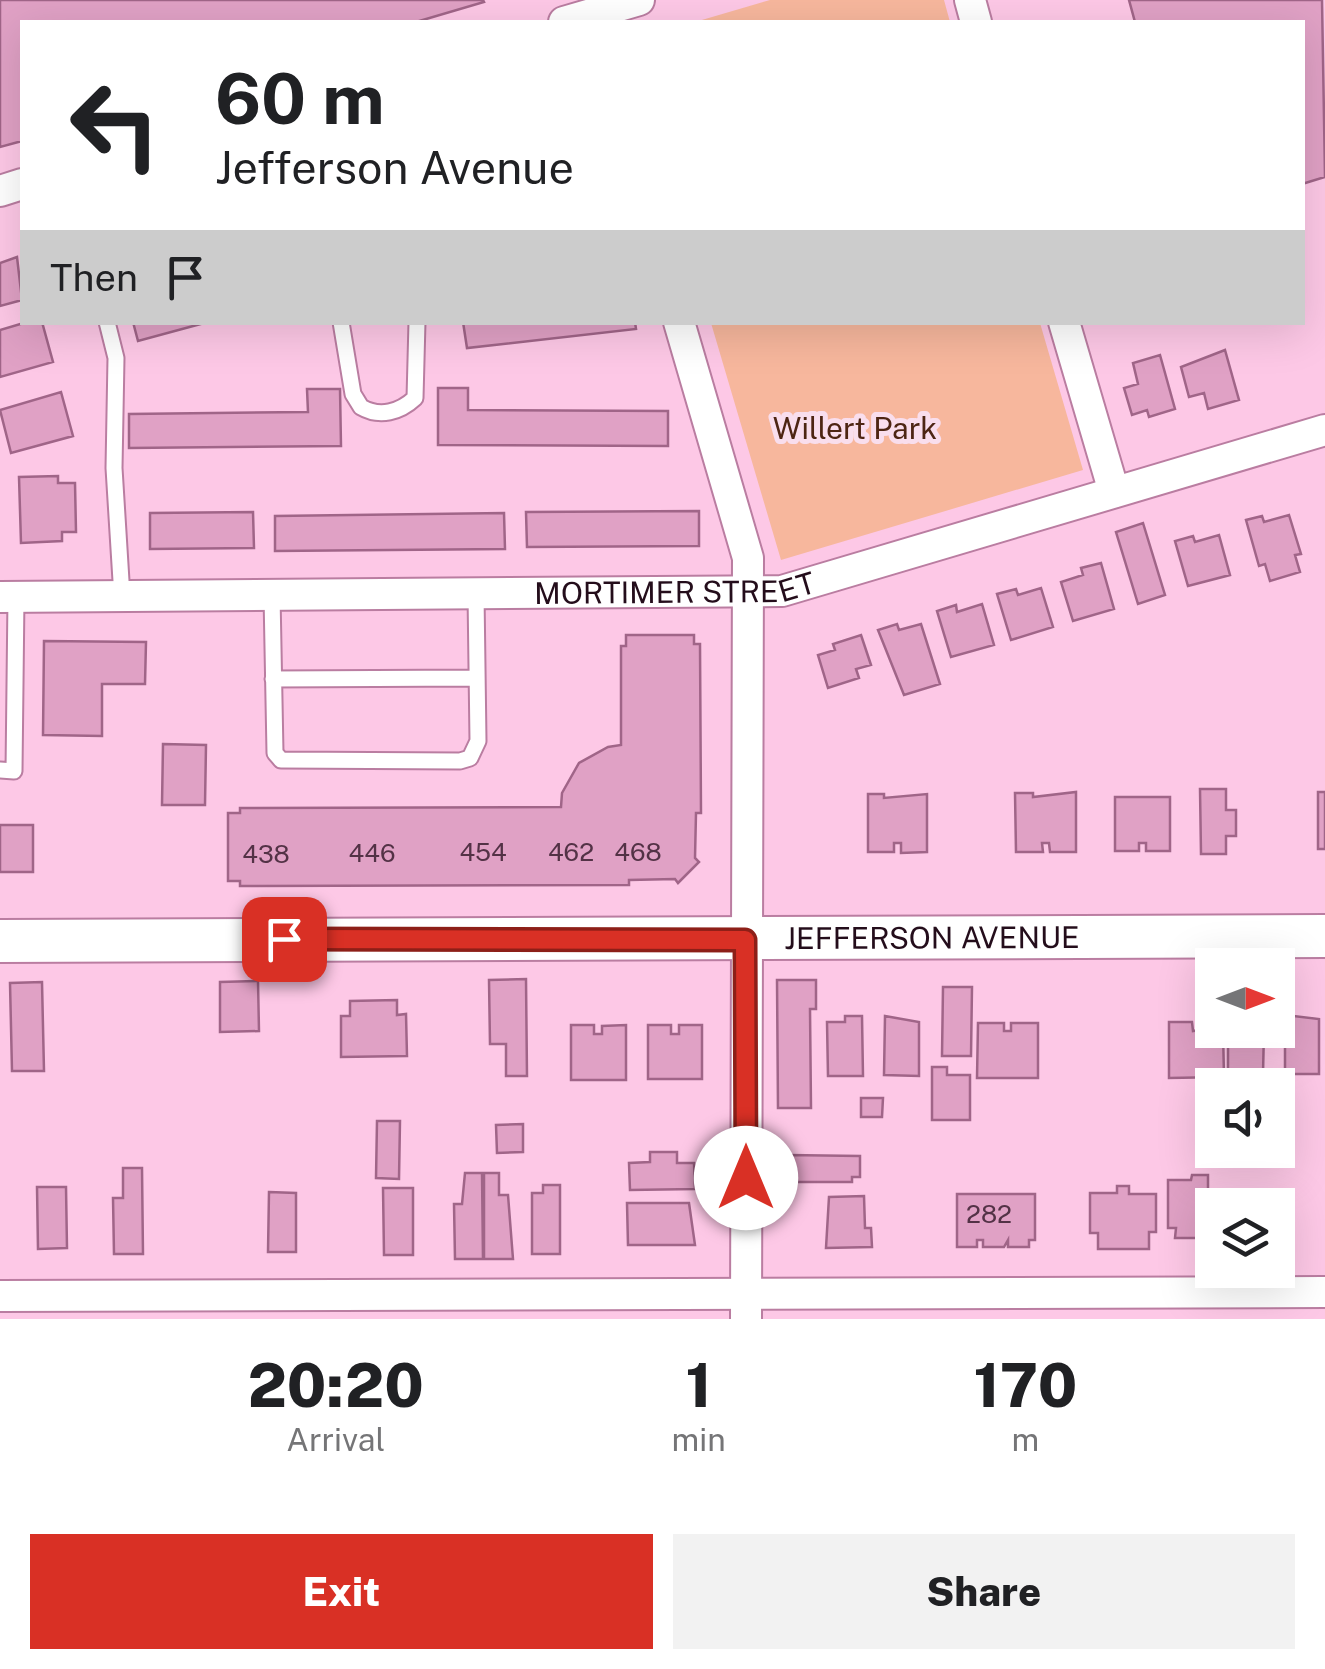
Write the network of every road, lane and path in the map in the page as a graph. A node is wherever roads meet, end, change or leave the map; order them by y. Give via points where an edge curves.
1 (639, 0) edge
2 (583, 20) edge
3 (108, 325) edge
4 (342, 325) edge
5 (417, 325) edge
6 (680, 325) edge
7 (1065, 325) edge
8 (1325, 430) edge
9 (1114, 492) junction
10 (748, 591) junction
11 (476, 594) junction
12 (272, 596) junction
13 (8, 597) edge
14 (122, 597) junction
15 (477, 678) junction
16 (273, 680) junction
17 (0, 770) edge
18 (1325, 936) edge
19 (745, 940) junction
20 (0, 942) edge
21 (1325, 1292) edge
22 (0, 1296) edge
23 (746, 1306) edge

1 - 2 street
3 - 14 lane via 116,358
4 - 5 lane via 353,394 361,406 383,413 415,398
6 - 10 street via 748,558
7 - 9 street
8 - 9 street, MORTIMER STREET
9 - 10 street, MORTIMER STREET via 782,591
10 - 11 street, MORTIMER STREET
10 - 19 street
11 - 12 street, MORTIMER STREET
11 - 15 lane
12 - 14 street, MORTIMER STREET
12 - 16 lane
13 - 14 street, MORTIMER STREET
13 - 17 lane via 14,770
15 - 16 lane
15 - 16 lane via 478,741 470,758 309,762 280,760 274,753
18 - 19 street, JEFFERSON AVENUE
19 - 20 street, JEFFERSON AVENUE
19 - 23 street
21 - 23 street
22 - 23 street

